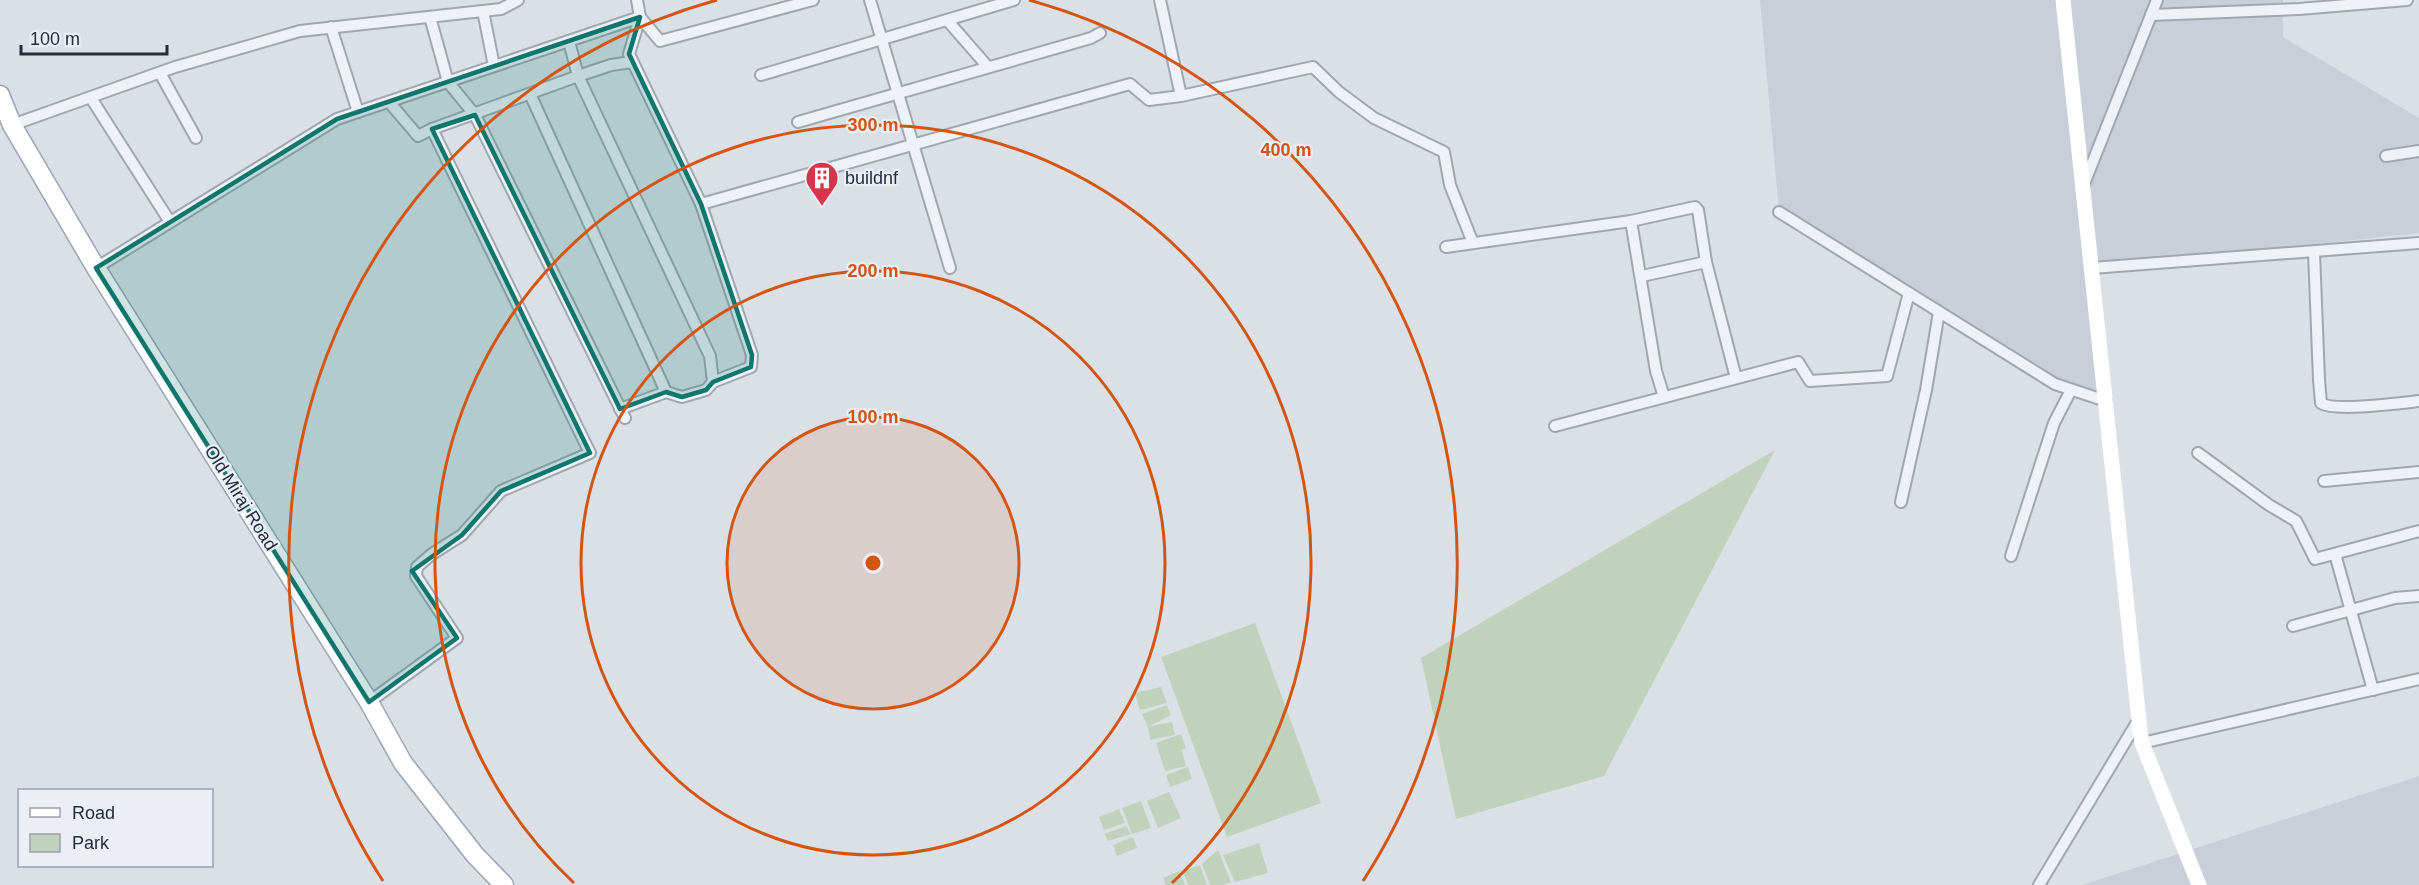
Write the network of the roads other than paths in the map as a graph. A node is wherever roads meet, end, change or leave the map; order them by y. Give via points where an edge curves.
1 (518, 0) edge
2 (637, 0) edge
3 (813, 0) edge
4 (870, 0) edge
5 (1014, 0) edge
6 (1160, 0) edge
7 (2063, 0) edge
8 (2157, 0) edge
9 (2407, 0) edge
10 (2356, 2) edge
11 (483, 11) junction
12 (2151, 15) junction
13 (430, 17) junction
14 (640, 17) junction
15 (947, 20) junction
16 (331, 27) junction
17 (1100, 33) dead end
18 (882, 39) junction
19 (569, 40) junction
20 (632, 62) junction
21 (494, 66) junction
22 (988, 67) junction
23 (160, 73) junction
24 (761, 75) dead end
25 (578, 76) junction
26 (447, 82) junction
27 (898, 93) junction
28 (530, 94) junction
29 (1181, 96) junction
30 (0, 97) edge
31 (91, 98) junction
32 (389, 102) junction
33 (358, 112) junction
34 (475, 115) junction
35 (798, 122) dead end
36 (12, 125) junction
37 (432, 129) junction
38 (196, 138) dead end
39 (913, 145) junction
40 (2419, 151) edge
41 (2386, 156) dead end
42 (2083, 186) junction
43 (701, 204) junction
44 (1779, 212) dead end
45 (1631, 221) junction
46 (170, 222) junction
47 (1473, 243) junction
48 (2419, 243) edge
49 (1446, 247) dead end
50 (2314, 252) junction
51 (1706, 262) junction
52 (96, 268) junction
53 (950, 268) dead end
54 (2092, 268) junction
55 (1642, 276) junction
56 (1909, 293) junction
57 (1939, 312) junction
58 (1736, 378) junction
59 (713, 382) junction
60 (2072, 390) junction
61 (666, 392) junction
62 (1664, 397) junction
63 (2106, 401) junction
64 (2419, 401) edge
65 (1555, 426) dead end
66 (2198, 453) dead end
67 (2419, 472) edge
68 (2324, 481) dead end
69 (1901, 502) dead end
70 (2419, 531) edge
71 (2335, 554) junction
72 (2011, 556) dead end
73 (2419, 596) edge
74 (2351, 609) junction
75 (2293, 626) dead end
76 (2419, 679) edge
77 (2373, 690) junction
78 (369, 702) junction
79 (2139, 719) junction
80 (2142, 743) junction
81 (504, 885) edge
82 (2039, 885) edge
83 (2199, 885) edge

1 - 11 street via 501,9
2 - 14 street
3 - 14 street via 660,41
4 - 18 street
5 - 15 street
6 - 29 street
7 - 42 main road
8 - 12 street
9 - 10 street
10 - 12 street via 2299,9
11 - 13 street
11 - 21 street
12 - 42 street
13 - 16 street
13 - 26 street
14 - 19 street
14 - 20 street via 629,54
15 - 18 street
15 - 22 street
16 - 23 street via 300,31
16 - 33 street
17 - 22 street
18 - 24 street
18 - 27 street
19 - 21 street
19 - 25 street
20 - 25 street
20 - 43 street
21 - 26 street
22 - 27 street
23 - 31 street
23 - 38 street
25 - 28 street
25 - 59 street via 710,356
26 - 32 street
26 - 34 street
27 - 35 street
27 - 39 street
28 - 34 street
28 - 61 street
29 - 39 street via 1149,100 1130,84
29 - 47 street via 1313,67 1374,118 1444,152 1450,185
30 - 36 main road, Old Miraj Road
31 - 36 street
31 - 46 street
32 - 33 street
32 - 37 street via 418,136
33 - 46 street via 337,119
34 - 37 street
34 - 61 street via 623,413
36 - 52 main road, Old Miraj Road
37 - 78 street via 590,453 501,491 462,535 417,567 416,576 457,638
39 - 43 street
39 - 53 street
40 - 41 street
42 - 54 main road
43 - 59 street via 752,355 751,367
44 - 56 street
45 - 47 street
45 - 51 street via 1695,207
45 - 55 street
46 - 52 street
47 - 49 street
48 - 50 street
50 - 54 street
50 - 64 street via 2321,404 2344,407
51 - 55 street
51 - 58 street
52 - 78 main road, Old Miraj Road
54 - 63 main road
55 - 62 street via 1656,371
56 - 57 street
56 - 58 street via 1887,376 1810,381 1798,362
57 - 60 street via 2055,384
57 - 69 street
58 - 62 street
59 - 61 street via 706,390 682,397
60 - 63 street
60 - 72 street via 2054,423
62 - 65 street
63 - 79 main road
66 - 71 street via 2296,521 2315,559
67 - 68 street
70 - 71 street
71 - 74 street
73 - 74 street
74 - 75 street
74 - 77 street
76 - 77 street
77 - 80 street
78 - 81 main road, Old Miraj Road via 403,763 475,855
79 - 80 main road
79 - 82 street
80 - 83 main road

